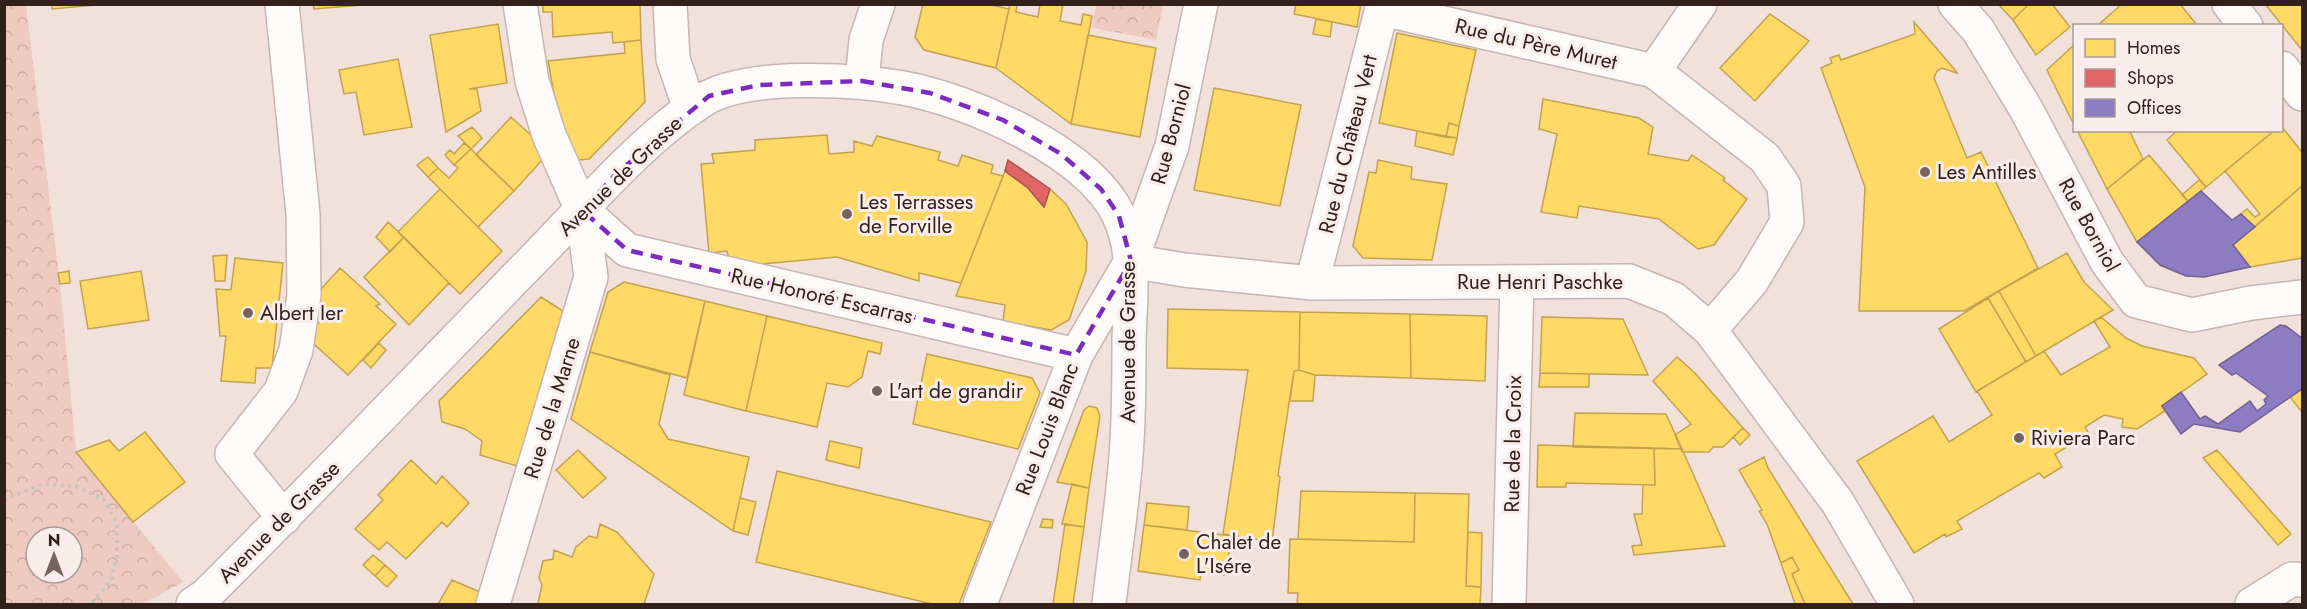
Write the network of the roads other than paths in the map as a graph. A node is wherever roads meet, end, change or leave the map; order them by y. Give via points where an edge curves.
1 (282, 4) edge
2 (520, 4) edge
3 (670, 4) edge
4 (878, 4) edge
5 (1201, 4) edge
6 (1700, 4) edge
7 (1955, 4) edge
8 (2229, 4) edge
9 (1383, 7) edge
10 (2244, 24) edge
11 (2283, 69) edge
12 (1654, 70) junction
13 (862, 81) junction
14 (2302, 94) edge
15 (690, 109) junction
16 (582, 210) junction
17 (1131, 261) junction
18 (1312, 283) junction
19 (1517, 283) junction
20 (2302, 297) edge
21 (1710, 330) junction
22 (1076, 355) junction
23 (284, 518) junction
24 (2302, 580) edge
25 (193, 604) edge
26 (493, 604) edge
27 (980, 604) edge
28 (1109, 604) edge
29 (1509, 604) edge
30 (1897, 604) edge
31 (2252, 604) edge

1 - 23 street via 303,214 304,295 296,350 281,391 232,454
2 - 16 street via 532,81 549,135
3 - 15 street via 673,59
4 - 13 street via 866,40
5 - 17 street, Rue Borniol via 1172,146
6 - 12 street
7 - 20 street, Rue Borniol via 1978,30 2026,109 2107,262 2136,301 2192,315
8 - 10 street
9 - 12 street, Rue du Père Muret
9 - 18 street, Rue du Château Vert
11 - 14 street
12 - 21 street via 1765,158 1784,186 1787,222 1752,281
13 - 15 street, Avenue de Grasse via 759,85 709,96
13 - 17 street, Avenue de Grasse via 930,93 1003,120 1061,154 1101,189 1119,216
15 - 16 street, Avenue de Grasse via 617,173
16 - 22 street, Rue Honoré Escarras via 627,250
16 - 23 street, Avenue de Grasse
16 - 26 street, Rue de la Marne via 591,277
17 - 18 street, Rue Henri Paschke
17 - 22 street, Rue Louis Blanc
17 - 28 street, Avenue de Grasse via 1127,442
18 - 19 street, Rue Henri Paschke
19 - 21 street, Rue Henri Paschke via 1629,280 1674,299
19 - 29 street, Rue de la Croix
21 - 30 street, Rue Henri Paschke via 1838,503
22 - 27 street, Rue Louis Blanc
23 - 25 street, Avenue de Grasse via 206,596
24 - 31 street via 2292,579

